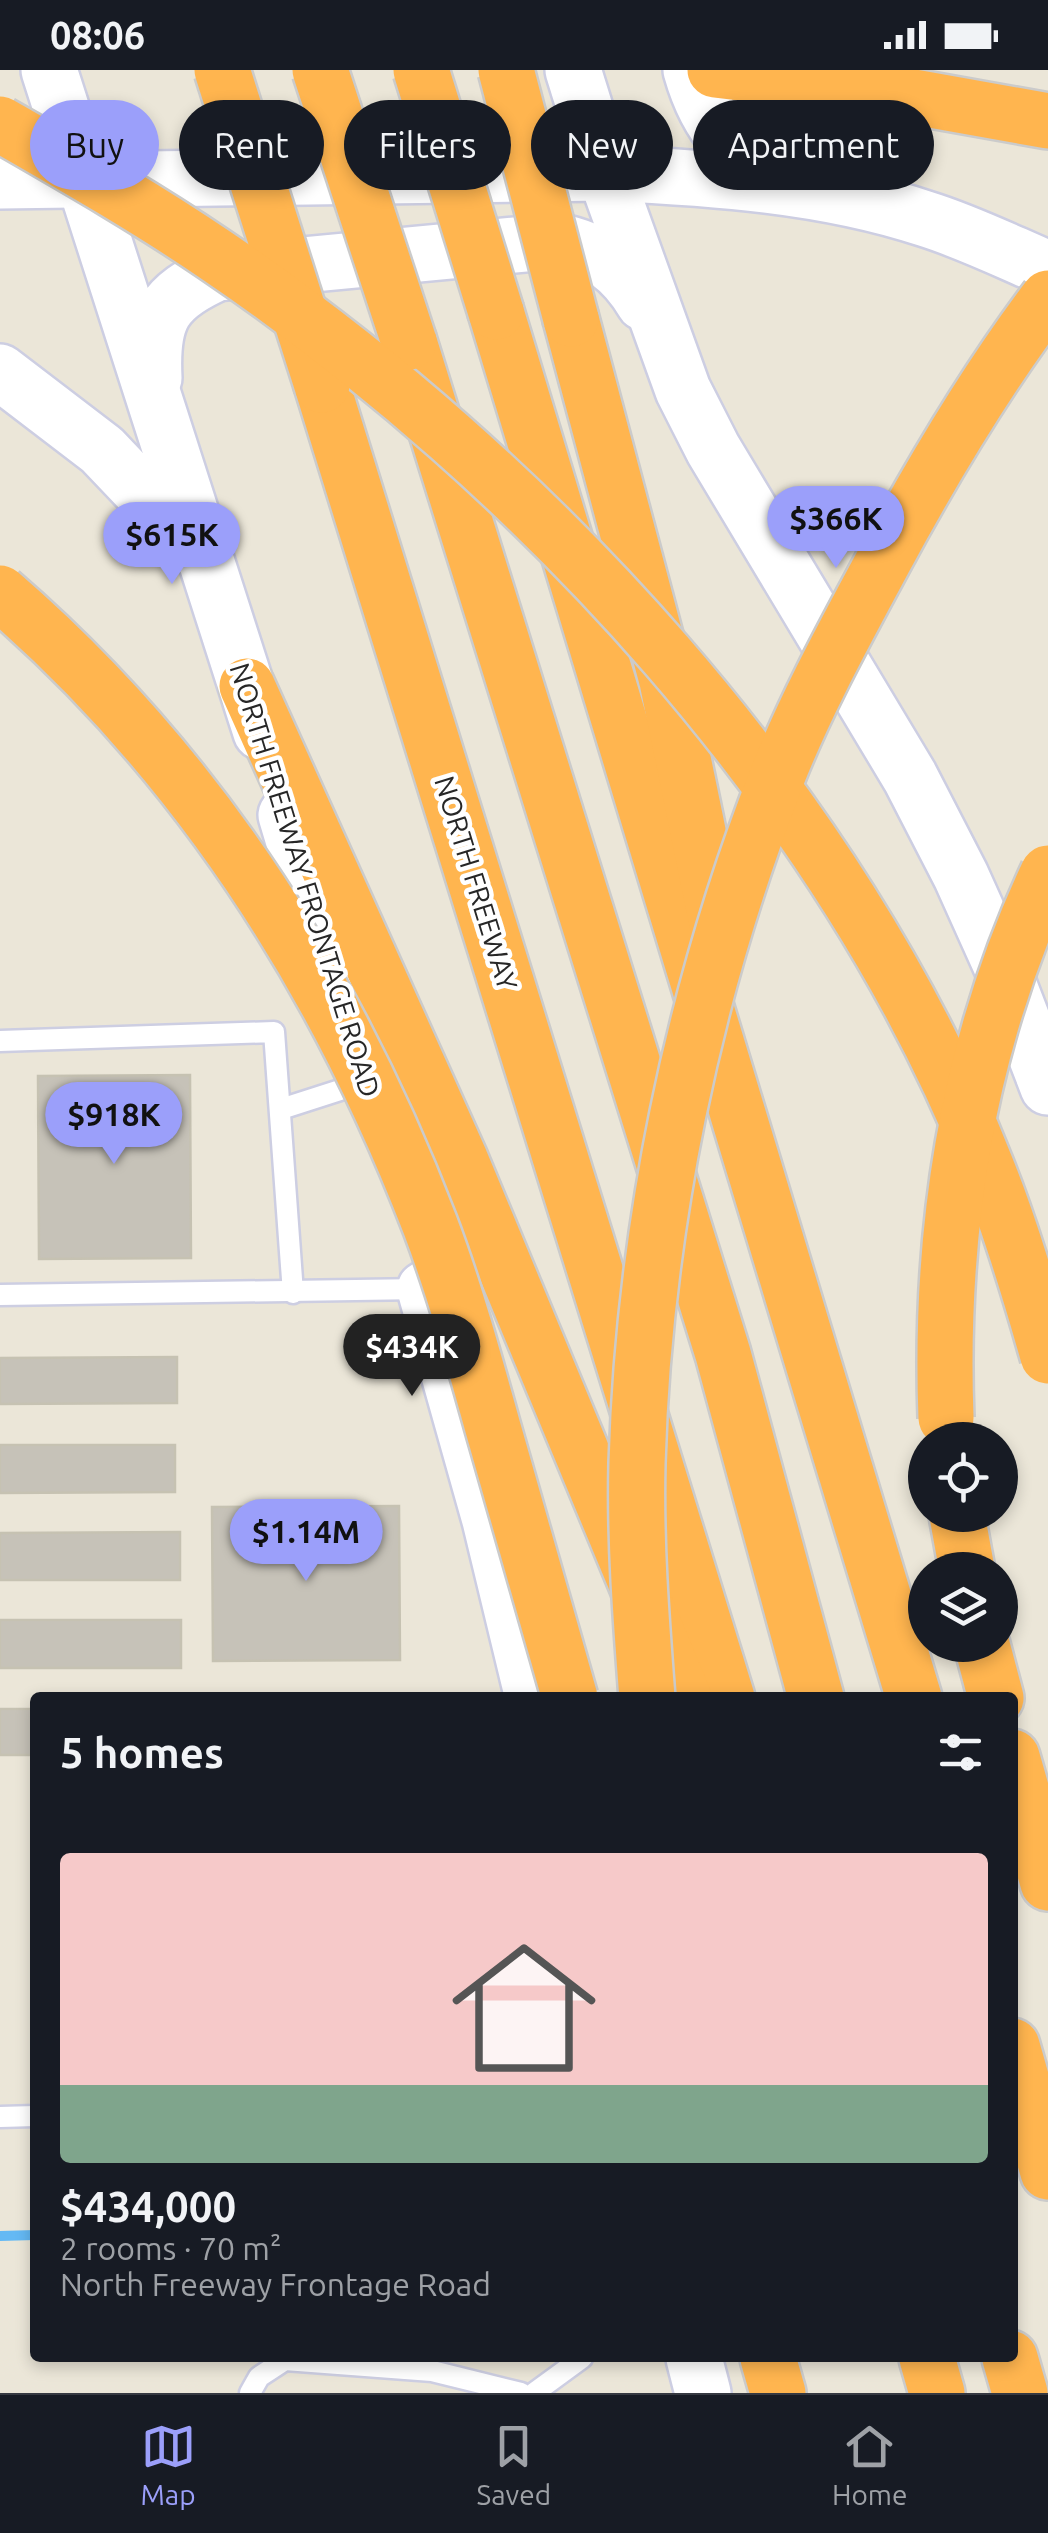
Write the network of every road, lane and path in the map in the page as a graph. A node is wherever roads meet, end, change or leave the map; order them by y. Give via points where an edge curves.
1 (50, 70) edge
2 (212, 70) edge
3 (222, 70) edge
4 (320, 70) edge
5 (421, 70) edge
6 (506, 70) edge
7 (573, 70) edge
8 (691, 70) edge
9 (715, 70) edge
10 (59, 100) edge
11 (226, 100) edge
12 (232, 100) edge
13 (582, 100) edge
14 (1048, 121) edge
15 (0, 124) edge
16 (531, 175) edge
17 (673, 176) edge
18 (159, 180) edge
19 (0, 181) edge
20 (30, 181) edge
21 (87, 190) edge
22 (260, 190) edge
23 (611, 190) edge
24 (808, 192) junction
25 (1048, 269) edge
26 (1048, 298) edge
27 (662, 336) junction
28 (0, 372) edge
29 (155, 400) junction
30 (208, 562) junction
31 (0, 593) edge
32 (247, 686) junction
33 (1048, 873) edge
34 (0, 1041) edge
35 (366, 1082) junction
36 (1048, 1087) edge
37 (281, 1108) junction
38 (792, 1288) junction
39 (425, 1289) junction
40 (293, 1293) junction
41 (0, 1295) edge
42 (1048, 1356) edge
43 (947, 1422) edge
44 (986, 1662) edge
45 (532, 1692) edge
46 (568, 1692) edge
47 (647, 1692) edge
48 (682, 1692) edge
49 (725, 1692) edge
50 (814, 1692) edge
51 (912, 1692) edge
52 (994, 1692) edge
53 (1018, 1778) edge
54 (1048, 1883) edge
55 (1018, 2067) edge
56 (30, 2116) edge
57 (0, 2117) edge
58 (1048, 2172) edge
59 (282, 2362) edge
60 (314, 2362) edge
61 (577, 2362) edge
62 (695, 2362) edge
63 (772, 2362) edge
64 (928, 2362) edge
65 (1011, 2362) edge
66 (489, 2388) edge
67 (250, 2393) edge
68 (521, 2393) edge
69 (534, 2393) edge
70 (703, 2393) edge
71 (780, 2393) edge
72 (938, 2393) edge
73 (1020, 2393) edge

1 - 10 main road, NORTH FREEWAY FRONTAGE ROAD
2 - 11 highway, bridge
3 - 12 highway, NORTH FREEWAY, bridge
4 - 50 highway, bridge via 722,1354
5 - 38 highway, bridge
6 - 38 highway, bridge via 667,681
7 - 13 main road
8 - 24 main road via 701,106 726,142 754,165
9 - 14 highway
15 - 42 highway, bridge via 157,216 348,352 498,482 680,669 810,838 897,980 986,1163
16 - 18 main road
17 - 24 main road
19 - 20 main road
21 - 29 main road, NORTH FREEWAY FRONTAGE ROAD
22 - 49 highway, NORTH FREEWAY, bridge
23 - 27 main road
24 - 25 main road via 928,219
26 - 47 highway, bridge via 942,456 840,641 778,775 728,922 679,1114 652,1284 637,1464
27 - 29 main road via 618,270 600,254 557,242 217,272 183,288 166,306 152,350
27 - 36 main road via 713,449 919,794 1001,965
28 - 30 main road via 102,450
29 - 30 main road, NORTH FREEWAY FRONTAGE ROAD
30 - 32 main road, NORTH FREEWAY FRONTAGE ROAD
31 - 46 highway, bridge via 136,726 213,822 296,943 388,1124 431,1228
32 - 35 main road, NORTH FREEWAY FRONTAGE ROAD
32 - 48 highway via 460,1159
33 - 43 highway, bridge via 994,1012 962,1149 945,1283
34 - 37 lane via 274,1032
35 - 37 lane
35 - 39 main road, NORTH FREEWAY FRONTAGE ROAD
37 - 40 lane
38 - 51 highway
39 - 40 lane
39 - 45 main road, NORTH FREEWAY FRONTAGE ROAD
40 - 41 lane
44 - 52 highway
53 - 54 highway
55 - 58 highway
56 - 57 lane
59 - 67 lane via 258,2377
60 - 66 lane via 432,2370
61 - 69 lane
62 - 70 main road
63 - 71 highway
64 - 72 highway
65 - 73 highway
66 - 68 lane

